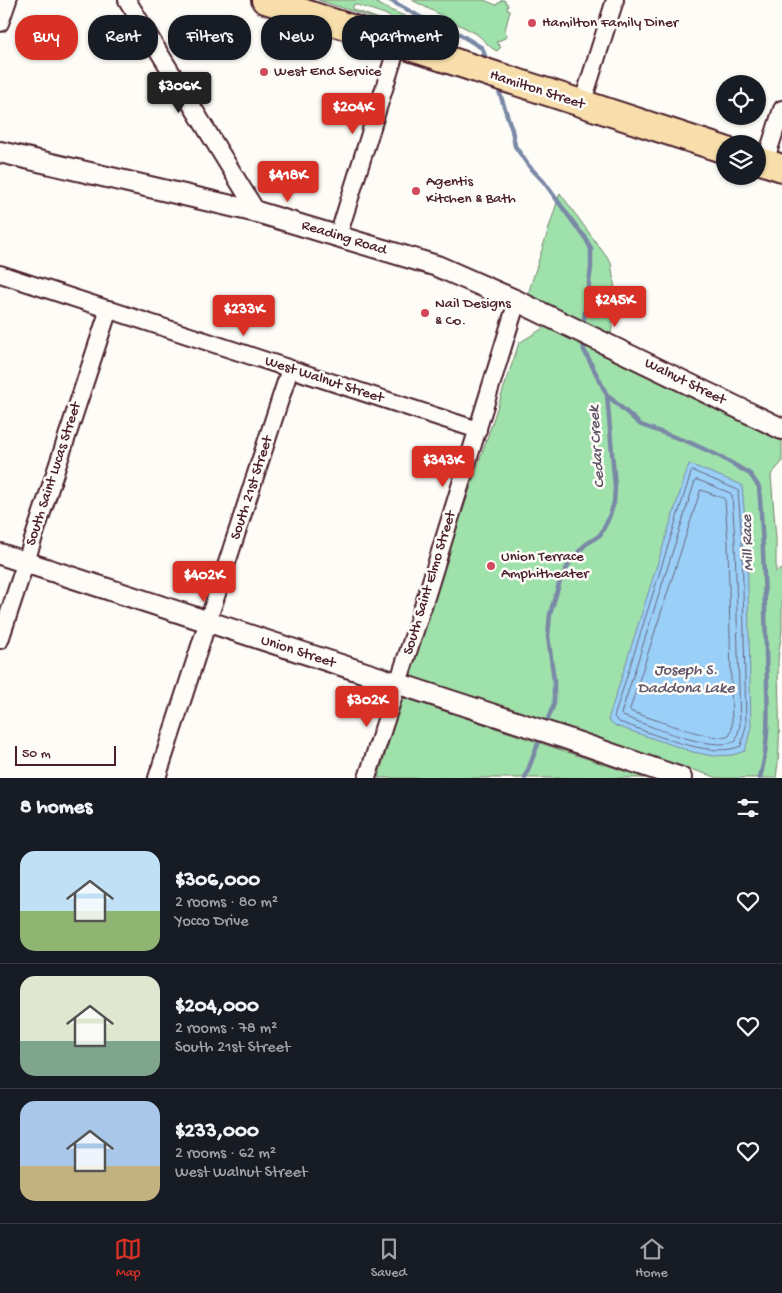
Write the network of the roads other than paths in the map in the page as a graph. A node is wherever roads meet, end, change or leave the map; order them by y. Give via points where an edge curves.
1 (8, 0) edge
2 (128, 0) edge
3 (265, 0) edge
4 (615, 0) edge
5 (0, 23) edge
6 (342, 25) edge
7 (393, 60) edge
8 (447, 60) edge
9 (582, 104) junction
10 (782, 109) edge
11 (716, 147) edge
12 (0, 152) edge
13 (768, 163) edge
14 (257, 212) junction
15 (338, 236) junction
16 (0, 274) edge
17 (517, 301) junction
18 (109, 309) junction
19 (589, 335) joint
20 (290, 369) junction
21 (782, 429) edge
22 (478, 430) junction
23 (0, 554) edge
24 (25, 563) junction
25 (209, 623) junction
26 (0, 640) edge
27 (398, 684) junction
28 (157, 778) edge
29 (367, 778) edge
30 (682, 778) edge

1 - 5 street
2 - 14 street
3 - 6 main road, Hamilton Street
4 - 9 street
7 - 15 street
8 - 9 main road, Hamilton Street
9 - 11 main road, Hamilton Street
10 - 13 street
12 - 14 street, Reading Road
14 - 15 street, Reading Road
15 - 17 street, Reading Road via 437,266
16 - 18 street, West Walnut Street
17 - 19 street, Reading Road
17 - 22 street, South Saint Elmo Street
18 - 20 street, West Walnut Street
18 - 24 street, South Saint Lucas Street
19 - 21 street, Walnut Street
20 - 22 street, West Walnut Street
20 - 25 street, South 21st Street
22 - 27 street, South Saint Elmo Street
23 - 24 street, Union Street
24 - 25 street, Union Street
24 - 26 street, South Saint Lucas Street
25 - 27 street, Union Street
25 - 28 street, South 21st Street
27 - 29 street, South Saint Elmo Street
27 - 30 street, Union Street

